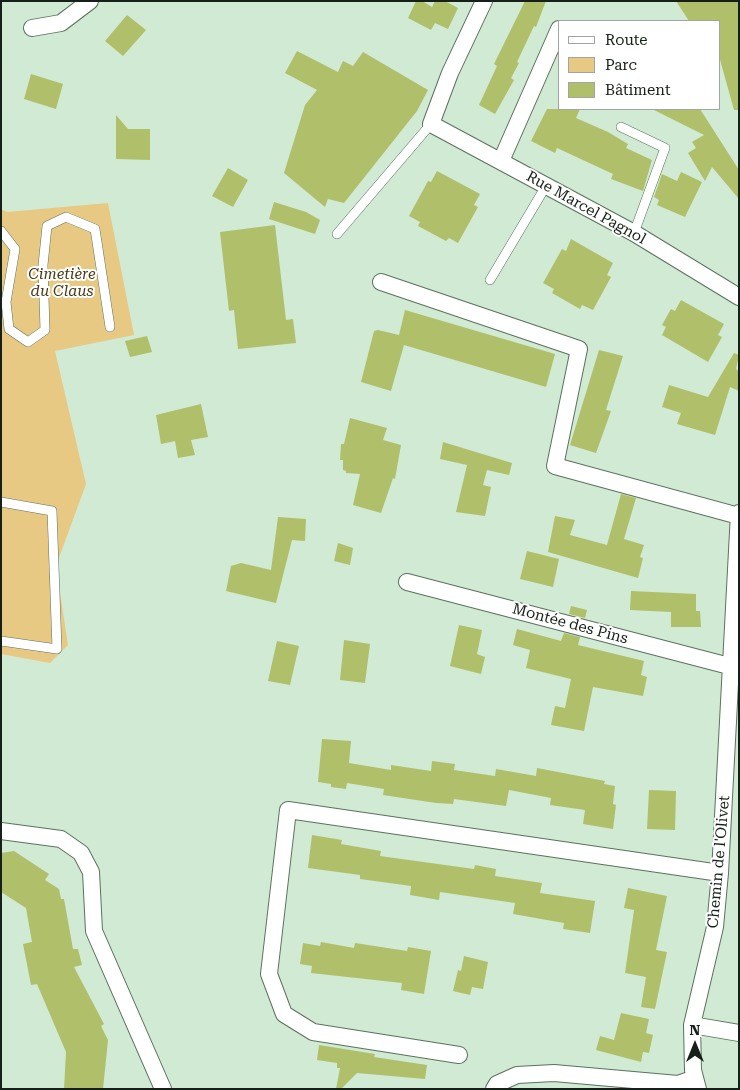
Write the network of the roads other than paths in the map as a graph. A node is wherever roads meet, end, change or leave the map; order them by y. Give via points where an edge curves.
1 (90, 1) edge
2 (484, 1) edge
3 (32, 28) dead end
4 (558, 31) edge
5 (431, 124) junction
6 (621, 127) dead end
7 (501, 161) junction
8 (546, 186) junction
9 (1, 231) edge
10 (634, 233) junction
11 (337, 234) dead end
12 (490, 280) dead end
13 (381, 282) dead end
14 (739, 298) edge
15 (110, 327) dead end
16 (1, 502) edge
17 (738, 515) edge
18 (407, 582) dead end
19 (736, 614) edge
20 (1, 641) edge
21 (733, 666) junction
22 (1, 830) edge
23 (720, 873) junction
24 (692, 1025) junction
25 (739, 1033) edge
26 (459, 1055) dead end
27 (697, 1083) edge
28 (163, 1089) edge
29 (494, 1089) edge

1 - 3 street via 61,23
2 - 5 street via 450,73
4 - 7 street
5 - 7 street, Rue Marcel Pagnol
5 - 11 lane
6 - 10 lane via 665,148
7 - 8 street, Rue Marcel Pagnol
8 - 10 street, Rue Marcel Pagnol
8 - 12 lane
9 - 15 lane via 15,249 6,302 9,329 28,342 45,330 43,265 47,226 66,217 95,229
10 - 14 street, Rue Marcel Pagnol
13 - 17 street via 579,350 556,466
16 - 20 lane via 52,511 58,649
17 - 19 street, Chemin de l'Olivet
18 - 21 street, Montée des Pins
19 - 21 street, Chemin de l'Olivet
21 - 23 street, Chemin de l'Olivet
22 - 28 street via 61,839 81,853 91,872 94,930
23 - 24 street, Chemin de l'Olivet via 715,927
23 - 26 street via 288,810 269,974 284,1014 313,1032
24 - 25 street
24 - 27 street, Chemin de l'Olivet
27 - 29 street via 554,1073 517,1075 497,1084

